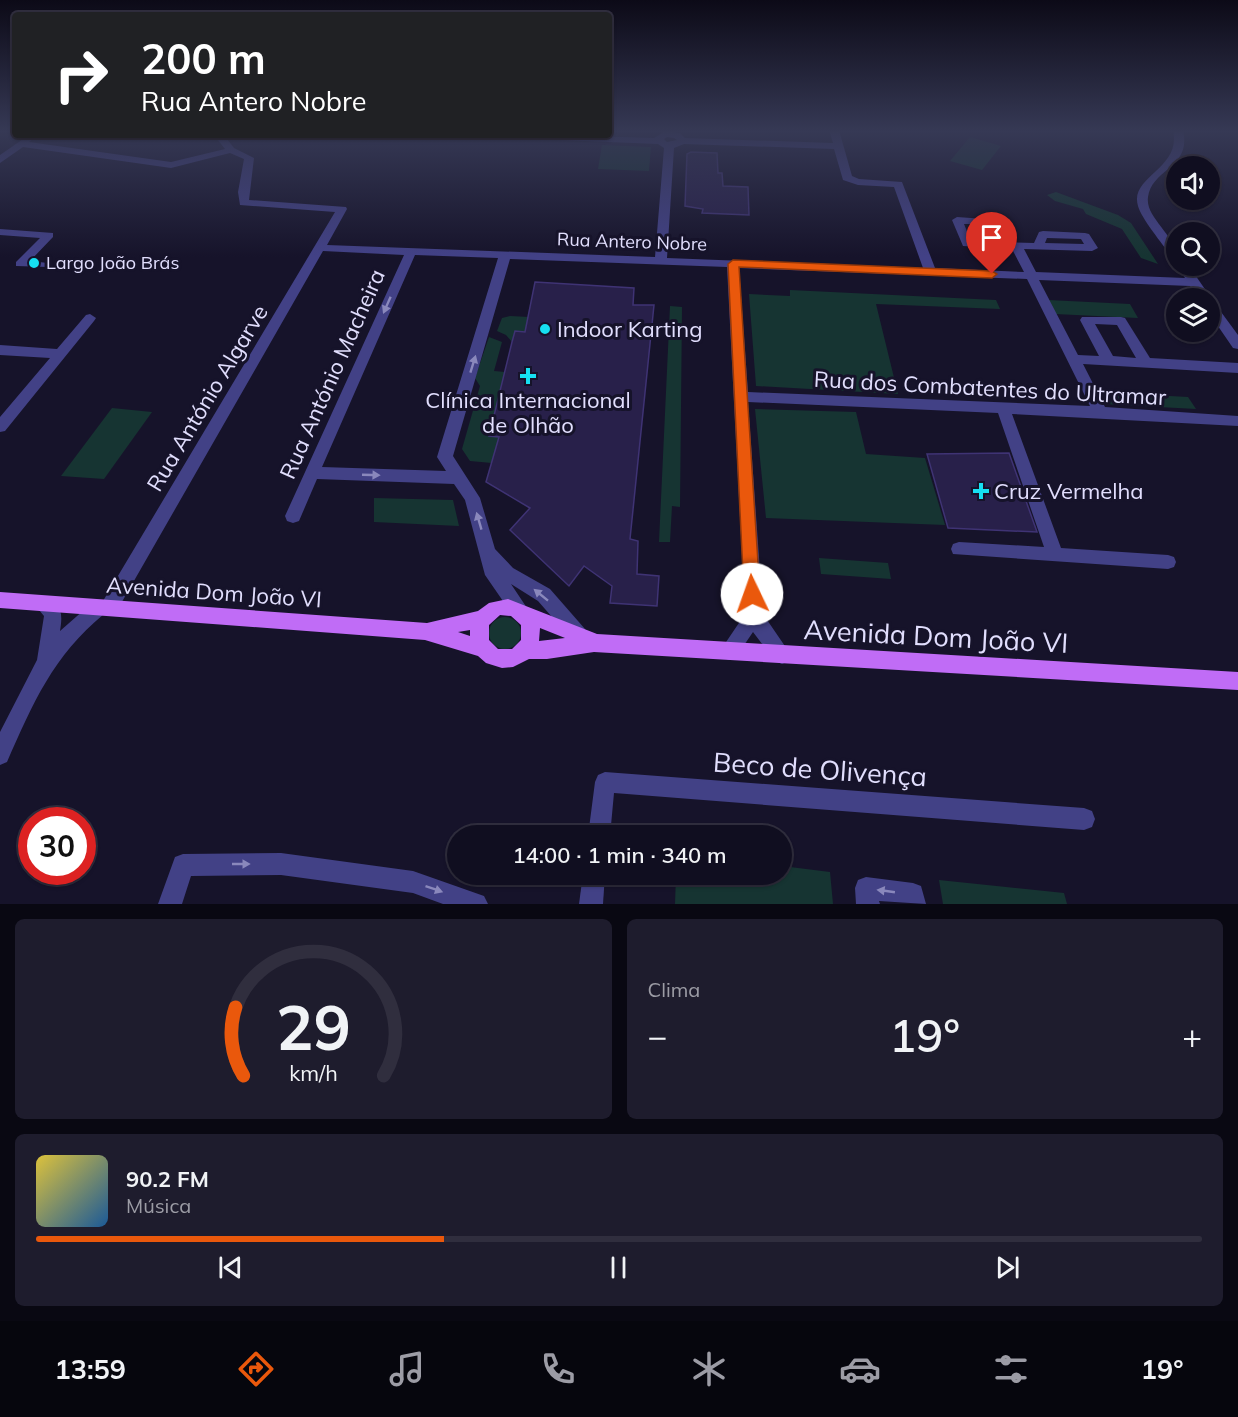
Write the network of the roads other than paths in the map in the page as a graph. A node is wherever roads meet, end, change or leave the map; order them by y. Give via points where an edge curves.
1 (249, 172) edge
2 (665, 172) edge
3 (845, 172) edge
4 (1160, 172) edge
5 (0, 232) edge
6 (1166, 240) edge
7 (992, 244) dead end
8 (1016, 245) junction
9 (1038, 246) dead end
10 (321, 248) junction
11 (411, 251) junction
12 (505, 255) junction
13 (661, 260) junction
14 (733, 264) junction
15 (44, 265) dead end
16 (930, 271) junction
17 (1033, 276) junction
18 (1190, 276) edge
19 (1194, 282) junction
20 (1198, 288) edge
21 (90, 318) dead end
22 (1220, 320) edge
23 (1238, 345) edge
24 (0, 350) edge
25 (59, 354) junction
26 (1075, 359) junction
27 (1108, 360) junction
28 (1146, 363) junction
29 (1238, 368) edge
30 (741, 397) junction
31 (1003, 408) junction
32 (1100, 412) junction
33 (1238, 421) edge
34 (0, 427) edge
35 (312, 473) junction
36 (459, 478) junction
37 (294, 516) dead end
38 (959, 549) dead end
39 (490, 553) junction
40 (1055, 554) junction
41 (1168, 562) dead end
42 (0, 600) edge
43 (44, 604) junction
44 (104, 608) junction
45 (523, 614) junction
46 (754, 616) junction
47 (484, 618) junction
48 (425, 631) junction
49 (588, 640) junction
50 (480, 648) junction
51 (524, 650) junction
52 (729, 651) junction
53 (782, 655) junction
54 (44, 661) junction
55 (1238, 681) edge
56 (0, 755) edge
57 (1084, 819) dead end
58 (599, 825) edge
59 (593, 885) edge
60 (170, 904) edge
61 (476, 904) edge
62 (591, 904) edge
63 (868, 904) edge
64 (914, 904) edge

1 - 10 street, Rua António Algarve via 242,196 244,204 342,209
2 - 13 street
3 - 16 street via 847,178 858,182 898,184
4 - 6 street via 1141,197
5 - 15 street via 49,235 20,264
7 - 8 street
8 - 9 street
8 - 17 street
10 - 11 street, Rua Antero Nobre
10 - 44 street, Rua António Algarve
11 - 12 street, Rua Antero Nobre
11 -> 35 street, Rua António Macheira
12 - 13 street, Rua Antero Nobre
36 -> 12 street via 445,458
13 - 14 street, Rua Antero Nobre
14 - 16 street, Rua Antero Nobre
14 - 30 street
16 - 17 street, Rua Antero Nobre
17 - 19 street, Rua Antero Nobre
17 - 26 street
18 - 19 street
19 - 20 street
21 - 25 street
22 - 23 street
24 - 25 street
25 - 34 street
26 - 27 street
26 - 32 street
27 - 28 street
27 - 28 street via 1086,320 1121,321
28 - 29 street
30 - 31 street, Rua dos Combatentes do Ultramar
30 - 46 street
31 - 32 street, Rua dos Combatentes do Ultramar
31 - 40 street
32 - 33 street, Rua dos Combatentes do Ultramar
35 -> 36 street
35 - 37 street, Rua António Macheira
39 -> 36 street via 472,498
38 - 40 street
39 - 45 street via 494,575
49 -> 39 street via 544,596 507,573
40 - 41 street
42 - 43 main road, Avenida Dom João VI
43 - 44 main road, Avenida Dom João VI
43 - 54 street via 54,613
44 - 48 main road, Avenida Dom João VI
44 - 54 street via 69,631
45 - 47 main road via 505,608
45 - 49 main road, Avenida Dom João VI
45 - 51 main road via 531,622 531,637
46 - 52 street
46 - 53 street
47 - 48 main road, Avenida Dom João VI
47 - 50 main road via 477,636
48 - 50 main road, Avenida Dom João VI
49 - 51 main road, Avenida Dom João VI via 547,650
49 - 52 main road, Avenida Dom João VI
50 - 51 main road via 501,659
52 - 53 main road, Avenida Dom João VI
53 - 55 main road, Avenida Dom João VI
54 - 56 street
57 - 58 street, Beco de Olivença via 605,782
59 - 62 street
60 -> 61 street via 183,865 270,864 413,882
64 -> 63 street via 913,894 866,888

